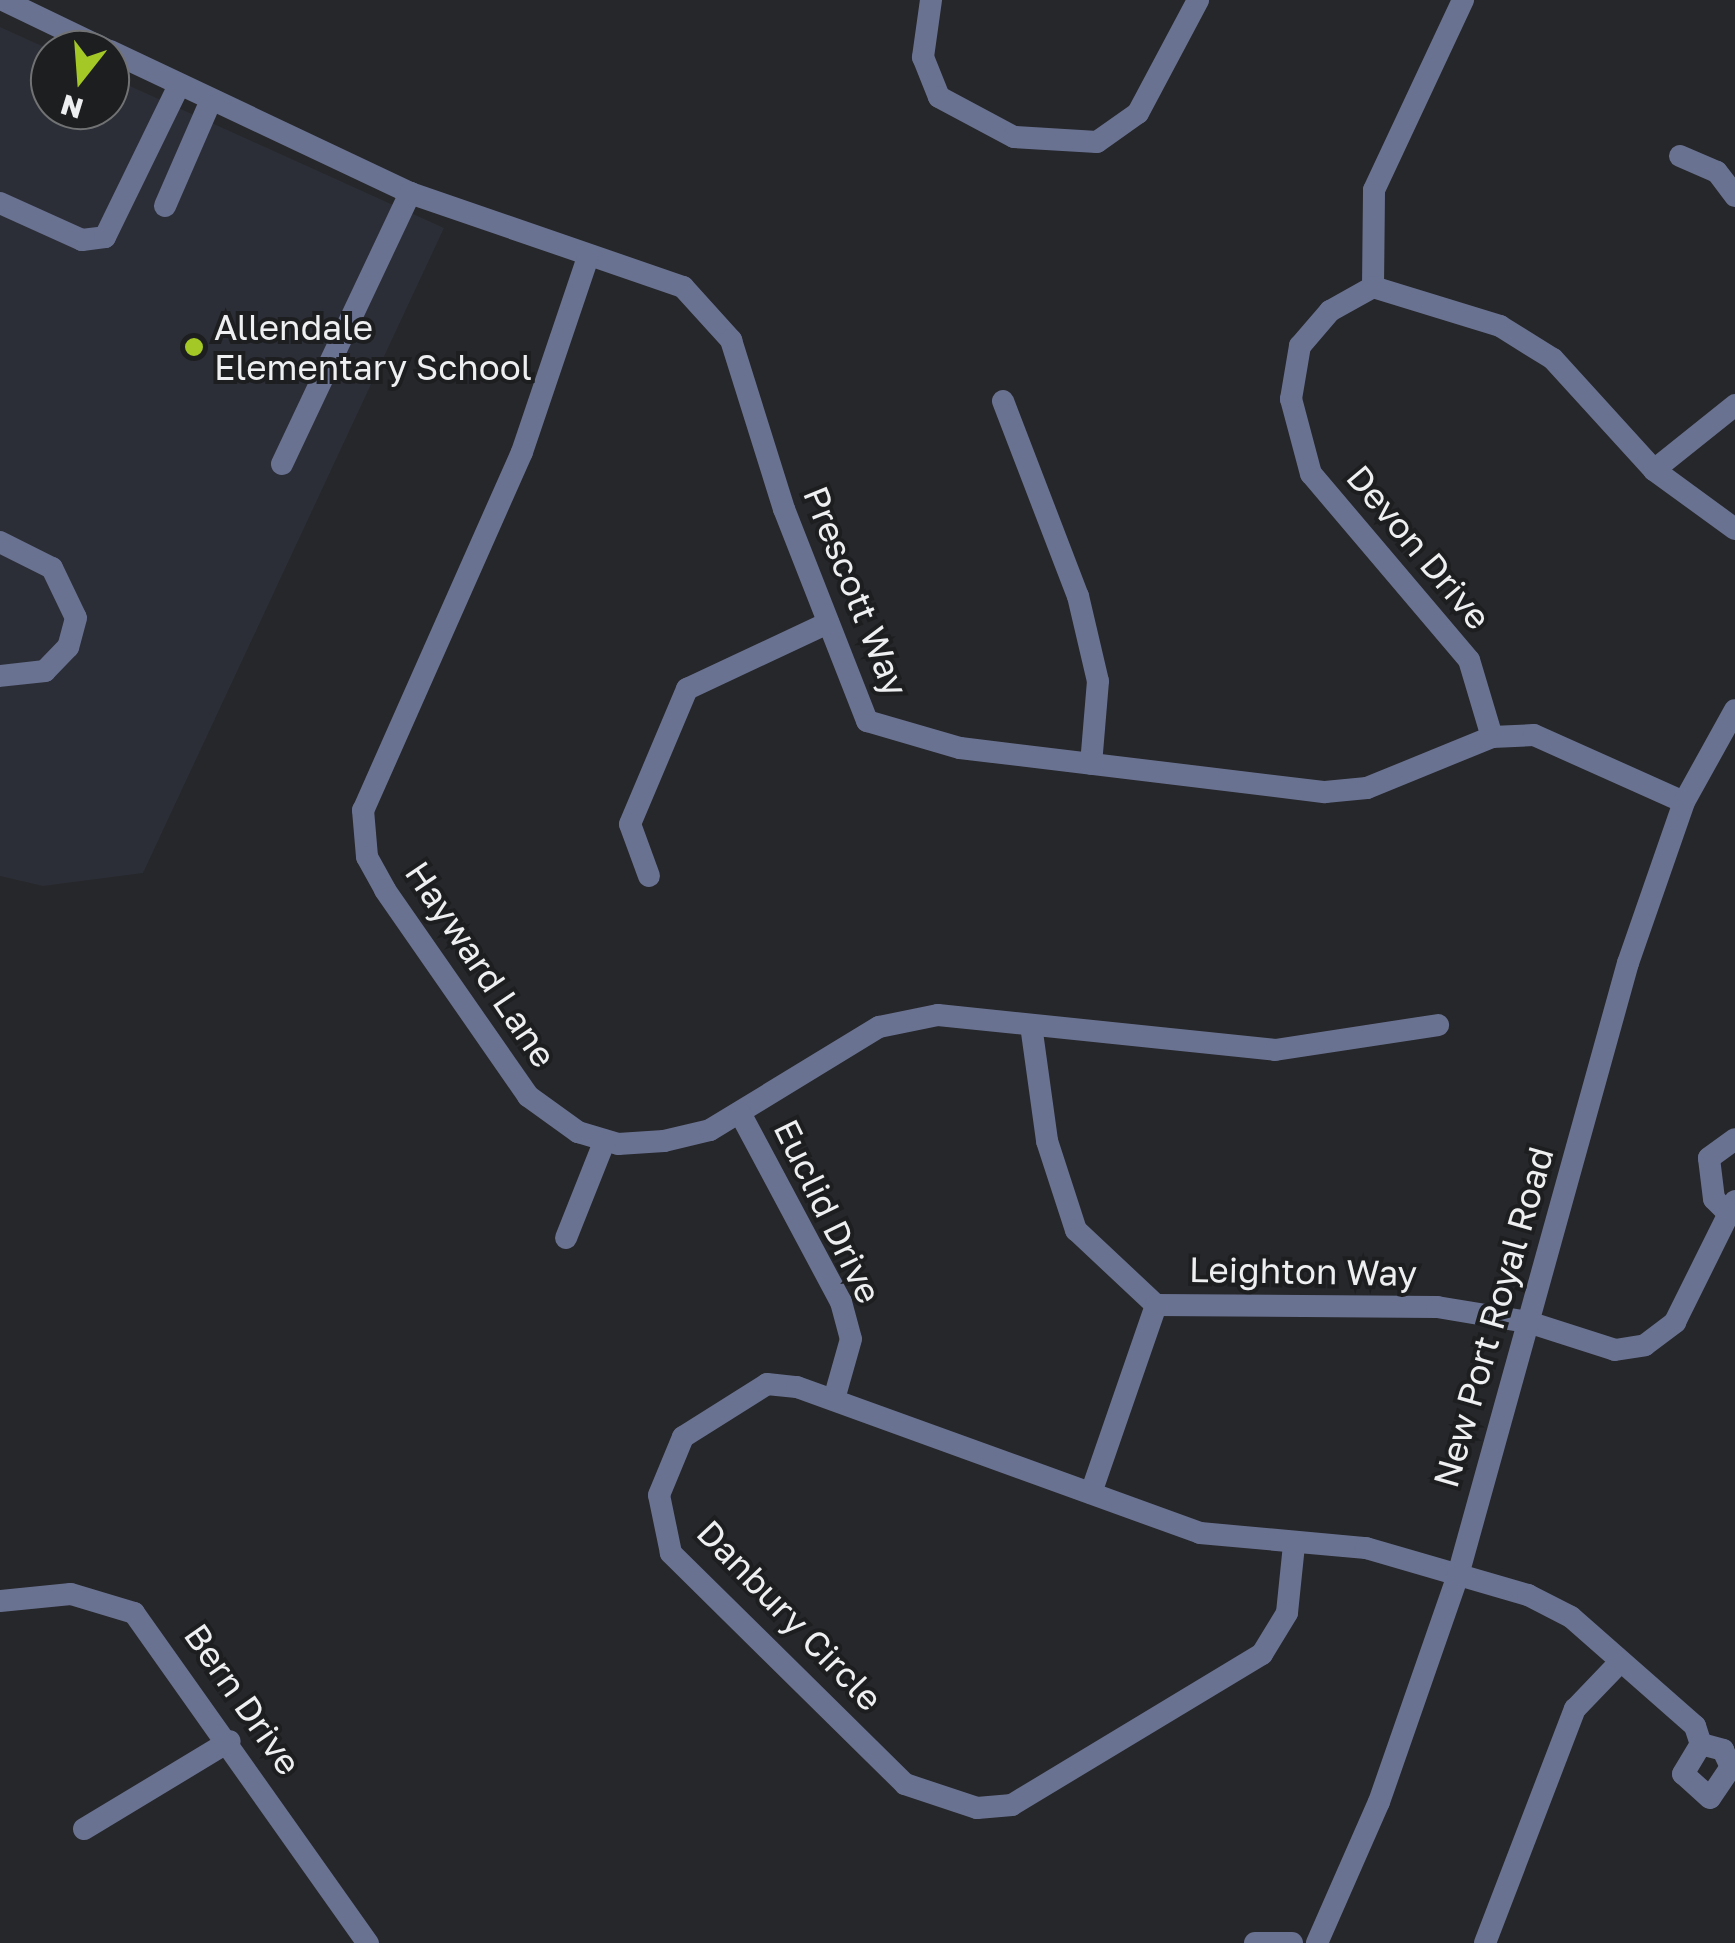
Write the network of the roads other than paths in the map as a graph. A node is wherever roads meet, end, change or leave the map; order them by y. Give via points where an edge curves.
1 (4, 0) edge
2 (932, 0) edge
3 (1198, 0) edge
4 (1463, 0) edge
5 (66, 30) edge
6 (130, 61) edge
7 (179, 84) junction
8 (211, 100) junction
9 (1680, 156) dead end
10 (410, 193) junction
11 (1735, 196) edge
12 (0, 203) edge
13 (165, 206) dead end
14 (586, 260) junction
15 (1373, 288) junction
16 (1003, 401) dead end
17 (1735, 406) edge
18 (282, 464) dead end
19 (1654, 470) junction
20 (1735, 529) edge
21 (0, 542) edge
22 (828, 623) junction
23 (0, 676) edge
24 (1735, 710) edge
25 (1492, 737) junction
26 (1091, 764) junction
27 (1684, 802) junction
28 (649, 876) dead end
29 (1031, 1024) junction
30 (1438, 1025) dead end
31 (740, 1113) junction
32 (1735, 1139) edge
33 (605, 1140) junction
34 (1731, 1206) edge
35 (566, 1238) dead end
36 (1156, 1304) junction
37 (1528, 1322) junction
38 (834, 1399) junction
39 (1091, 1493) junction
40 (1294, 1546) junction
41 (1458, 1574) junction
42 (0, 1601) edge
43 (1621, 1661) junction
44 (230, 1741) junction
45 (1701, 1744) dead end
46 (84, 1829) dead end
47 (368, 1943) edge
48 (1255, 1943) edge
49 (1292, 1943) edge
50 (1318, 1943) edge
51 (1486, 1943) edge

1 - 5 street, Prescott Way
2 - 3 street via 922,57 939,97 1014,137 1056,142 1097,142 1138,113
4 - 15 street via 1374,190
6 - 7 street, Prescott Way
7 - 8 street, Prescott Way
7 - 12 street via 105,237 82,240
8 - 10 street, Prescott Way
8 - 13 street
9 - 11 street via 1717,172
10 - 14 street, Prescott Way
10 - 18 street
14 - 22 street, Prescott Way via 683,288 731,340
14 - 33 street, Hayward Lane via 522,452 362,810 367,857 385,890 528,1096
15 - 19 street via 1500,326 1552,358
15 - 25 street, Devon Drive via 1330,311 1300,346 1291,399 1311,474 1469,660
16 - 26 street via 1078,596 1098,681
17 - 19 street
19 - 20 street
21 - 23 street via 52,568 76,618 68,647 44,671
22 - 26 street, Prescott Way via 867,721 908,739
22 - 28 street via 688,688 630,824
24 - 27 street, New Port Royal Road
25 - 26 street, Prescott Way via 1367,788 1324,792
25 - 27 street, Prescott Way via 1534,735
27 - 37 street, New Port Royal Road
29 - 30 street, Hayward Lane via 1276,1050
29 - 31 street, Hayward Lane via 938,1015 879,1026
29 - 36 street, Leighton Way via 1047,1141 1076,1230
31 - 33 street, Hayward Lane via 664,1141
31 - 38 street, Euclid Drive via 841,1302 850,1339
32 - 34 street via 1709,1158 1714,1199
33 - 35 street
34 - 37 street, Leighton Way via 1675,1322 1645,1345 1615,1350
36 - 37 street, Leighton Way via 1436,1307
36 - 39 street
37 - 41 street, New Port Royal Road
38 - 39 street, Danbury Circle
38 - 40 street, Danbury Circle via 767,1384 742,1395 683,1437 658,1495 661,1518 671,1553 905,1784 944,1804 1012,1805 1262,1654 1287,1612
39 - 40 street, Danbury Circle via 1200,1533
40 - 41 street, Danbury Circle via 1366,1548
41 - 43 street, Danbury Circle via 1571,1618
41 - 50 street, New Port Royal Road
42 - 44 street, Bern Drive via 71,1594 134,1613
43 - 45 street, Danbury Circle via 1695,1726
43 - 51 street via 1575,1709
44 - 46 street
44 - 47 street, Bern Drive
48 - 49 street

